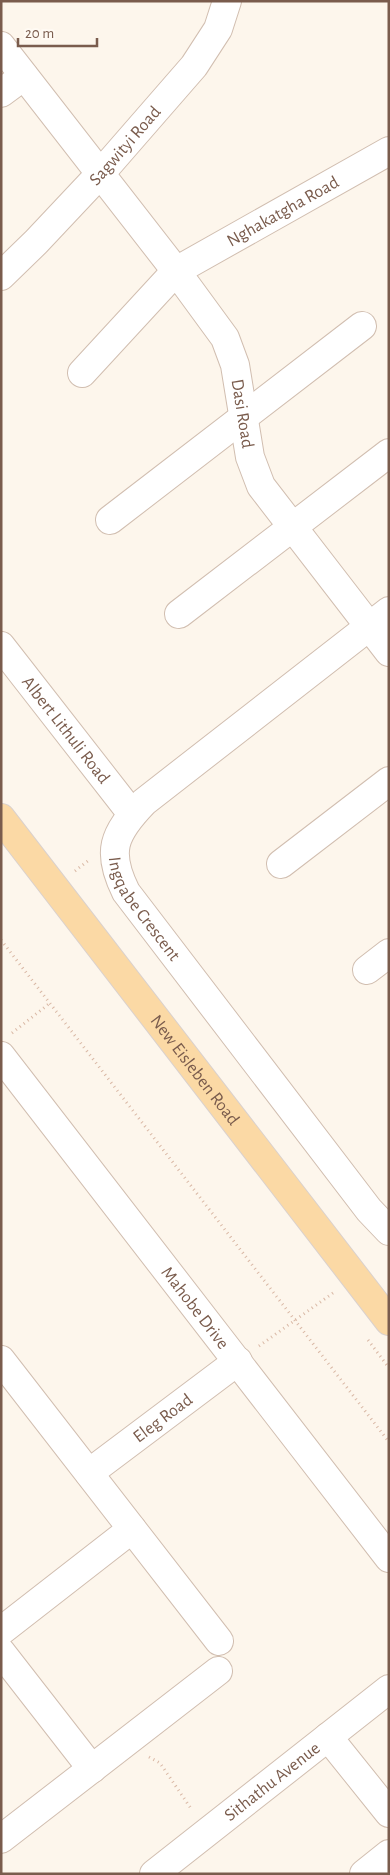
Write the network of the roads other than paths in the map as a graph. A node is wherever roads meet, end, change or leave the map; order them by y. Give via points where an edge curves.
1 (227, 1) edge
2 (1, 46) edge
3 (24, 76) junction
4 (1, 93) edge
5 (389, 151) edge
6 (100, 174) junction
7 (176, 272) junction
8 (1, 276) edge
9 (362, 326) dead end
10 (82, 373) dead end
11 (244, 418) junction
12 (389, 453) edge
13 (110, 520) dead end
14 (292, 527) junction
15 (179, 614) dead end
16 (379, 618) edge
17 (1, 646) edge
18 (389, 652) edge
19 (389, 781) edge
20 (132, 814) junction
21 (1, 818) edge
22 (282, 864) dead end
23 (389, 953) edge
24 (367, 970) dead end
25 (5, 1046) edge
26 (389, 1231) edge
27 (389, 1321) edge
28 (1, 1360) edge
29 (238, 1361) junction
30 (10, 1390) edge
31 (89, 1473) junction
32 (132, 1529) junction
33 (389, 1558) edge
34 (1, 1631) edge
35 (218, 1641) dead end
36 (1, 1652) edge
37 (218, 1671) dead end
38 (389, 1690) edge
39 (328, 1737) junction
40 (92, 1769) junction
41 (389, 1814) edge
42 (1, 1839) edge
43 (389, 1854) edge
44 (365, 1873) edge
45 (154, 1874) edge

1 - 6 street, Sagwityi Road via 218,29 194,66
2 - 3 street, Dasi Road
3 - 4 street
3 - 6 street, Dasi Road
5 - 7 street, Nghakatgha Road
6 - 7 street, Dasi Road
6 - 8 street, Sagwityi Road
7 - 10 street, Nghakatgha Road
7 - 11 street, Dasi Road via 219,328 230,349
9 - 11 street
11 - 13 street
11 - 14 street, Dasi Road via 254,471 261,486
12 - 14 street
14 - 15 street
14 - 16 street, Dasi Road
16 - 18 street, Dasi Road
16 - 20 street, Ingqabe Crescent
17 - 20 street, Albert Lithuli Road
19 - 22 street
20 - 26 street, Ingqabe Crescent via 115,843 117,874 126,892 363,1202
21 - 27 main road, New Eisleben Road
23 - 24 street
25 - 29 street, Mahobe Drive
28 - 30 street
29 - 31 street, Eleg Road
29 - 33 street, Mahobe Drive
30 - 31 street
31 - 32 street
32 - 34 street
32 - 35 street
36 - 40 street
37 - 40 street
38 - 39 street, Sithathu Avenue
39 - 41 street
39 - 45 street, Sithathu Avenue
40 - 42 street
43 - 44 street

